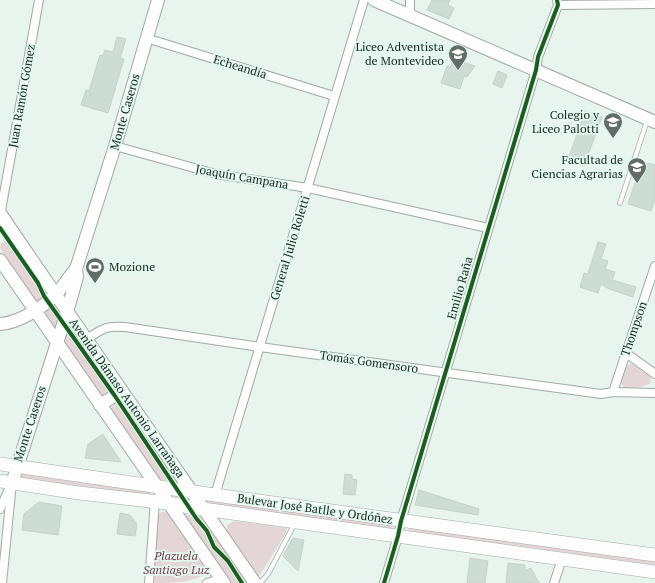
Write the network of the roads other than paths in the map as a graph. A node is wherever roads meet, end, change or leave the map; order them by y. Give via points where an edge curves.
1 (39, 0) edge
2 (158, 0) edge
3 (364, 0) edge
4 (374, 0) edge
5 (410, 0) edge
6 (558, 2) edge
7 (655, 4) edge
8 (410, 16) junction
9 (146, 38) junction
10 (536, 70) junction
11 (334, 96) junction
12 (652, 120) edge
13 (115, 146) junction
14 (308, 188) junction
15 (620, 203) dead end
16 (0, 214) edge
17 (488, 228) junction
18 (0, 260) edge
19 (655, 266) edge
20 (76, 269) junction
21 (55, 295) junction
22 (34, 311) junction
23 (67, 312) junction
24 (0, 324) edge
25 (87, 339) junction
26 (57, 343) junction
27 (260, 347) junction
28 (626, 353) junction
29 (446, 372) junction
30 (655, 374) edge
31 (122, 392) junction
32 (613, 392) junction
33 (655, 393) edge
34 (100, 405) junction
35 (0, 464) edge
36 (17, 466) junction
37 (0, 473) edge
38 (6, 482) edge
39 (156, 486) junction
40 (192, 492) junction
41 (215, 495) junction
42 (161, 502) junction
43 (0, 509) edge
44 (204, 509) junction
45 (401, 521) junction
46 (296, 522) junction
47 (398, 536) junction
48 (655, 555) edge
49 (562, 559) junction
50 (655, 572) edge
51 (222, 581) edge
52 (2, 583) edge
53 (149, 583) edge
54 (207, 583) edge
55 (255, 583) edge
56 (260, 583) edge
57 (384, 583) edge
58 (554, 583) edge

1 - 16 street, Juan Ramón Gómez
2 - 9 street, Monte Caseros
3 - 11 street, General Julio Roletti
4 - 8 street
5 - 8 street
6 - 7 street
6 - 10 street, Emilio Raña via 538,57
8 - 10 street
9 - 11 street, Echeandía
9 - 13 street, Monte Caseros
10 - 12 street
10 - 17 street, Emilio Raña
11 - 14 street, General Julio Roletti
12 - 15 lane
13 - 14 street, Joaquín Campana via 216,174
13 - 20 street, Monte Caseros
14 - 17 street, Joaquín Campana
14 - 27 street, General Julio Roletti
16 - 21 street, Avenida Dámaso Antonio Larrañaga
17 - 29 street, Emilio Raña
18 - 22 street
19 - 28 street, Thompson
20 - 21 street, Monte Caseros
20 - 23 street, Monte Caseros via 77,277
21 - 22 street, Monte Caseros
21 - 23 street, Avenida Dámaso Antonio Larrañaga
22 - 24 street, Monte Caseros via 14,322
22 - 26 street
23 - 25 street, Avenida Dámaso Antonio Larrañaga
23 - 26 street, Monte Caseros
25 - 27 street, Tomás Gomensoro via 104,328 116,326
25 - 31 street, Avenida Dámaso Antonio Larrañaga
26 - 34 street
26 - 36 street, Monte Caseros
27 - 29 street, Tomás Gomensoro
27 - 41 street, General Julio Roletti
28 - 30 street
28 - 32 street, Thompson
29 - 32 street, Tomás Gomensoro via 602,394
29 - 45 street, Emilio Raña
31 - 34 street
31 - 40 street, Avenida Dámaso Antonio Larrañaga
32 - 33 street, Tomás Gomensoro
34 - 39 street
35 - 36 main road, Bulevar José Batlle y Ordóñez
36 - 37 main road via 11,472
36 - 38 street, Monte Caseros
36 - 39 main road, Bulevar José Batlle y Ordóñez
38 - 42 main road, Bulevar José Batlle y Ordóñez
38 - 43 street
38 - 52 street, Monte Caseros
39 - 40 main road, Bulevar José Batlle y Ordóñez
39 - 42 street
40 - 41 main road, Bulevar José Batlle y Ordóñez
40 - 44 street, Avenida Dámaso Antonio Larrañaga
41 - 45 main road, Bulevar José Batlle y Ordóñez
42 - 44 main road, Bulevar José Batlle y Ordóñez
42 - 51 street
42 - 53 street
44 - 46 main road, Bulevar José Batlle y Ordóñez
44 - 55 street, Avenida Dámaso Antonio Larrañaga
45 - 47 street, Emilio Raña
45 - 48 main road, Bulevar José Batlle y Ordóñez
46 - 47 main road, Bulevar José Batlle y Ordóñez
46 - 56 lane via 268,574
47 - 49 main road, Bulevar José Batlle y Ordóñez
47 - 57 street, Emilio Raña
49 - 50 main road, Bulevar José Batlle y Ordóñez
49 - 58 street
51 - 54 street

